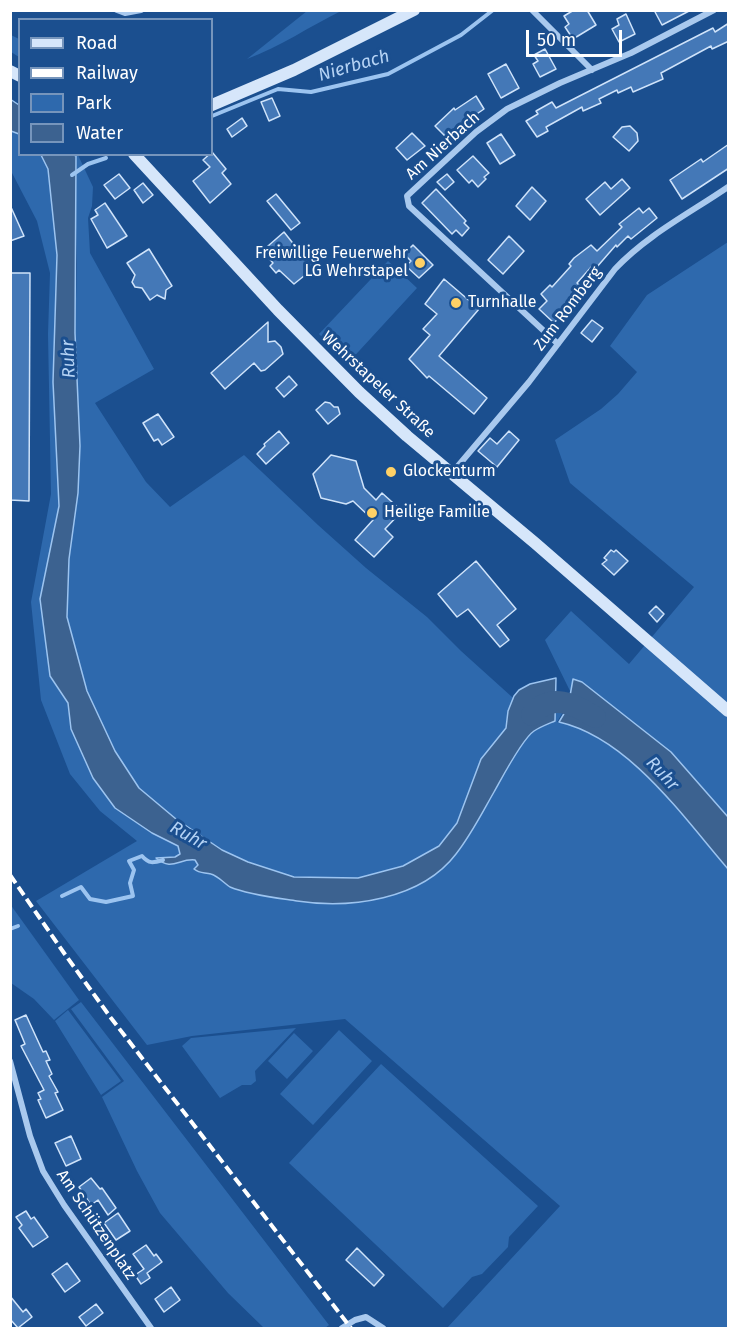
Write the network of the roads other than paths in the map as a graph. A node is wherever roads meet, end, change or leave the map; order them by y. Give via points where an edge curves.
1 (117, 10) edge
2 (141, 10) edge
3 (414, 10) edge
4 (532, 10) edge
5 (714, 10) edge
6 (592, 70) junction
7 (213, 105) edge
8 (136, 156) edge
9 (729, 187) edge
10 (558, 344) junction
11 (452, 473) junction
12 (729, 711) edge
13 (10, 1061) edge
14 (345, 1326) edge
15 (151, 1329) edge
16 (383, 1329) edge

1 - 2 street
3 - 7 main road via 284,75
4 - 6 street
5 - 6 street, Am Nierbach
6 - 10 street, Am Nierbach via 497,116 407,196 415,212
8 - 11 main road, Wehrstapeler Straße via 320,354 374,407
9 - 10 street, Zum Romberg via 627,256
10 - 11 street, Zum Romberg
11 - 12 main road, Wehrstapeler Straße
13 - 15 street, Am Schützenplatz via 43,1171
14 - 16 street via 366,1317

